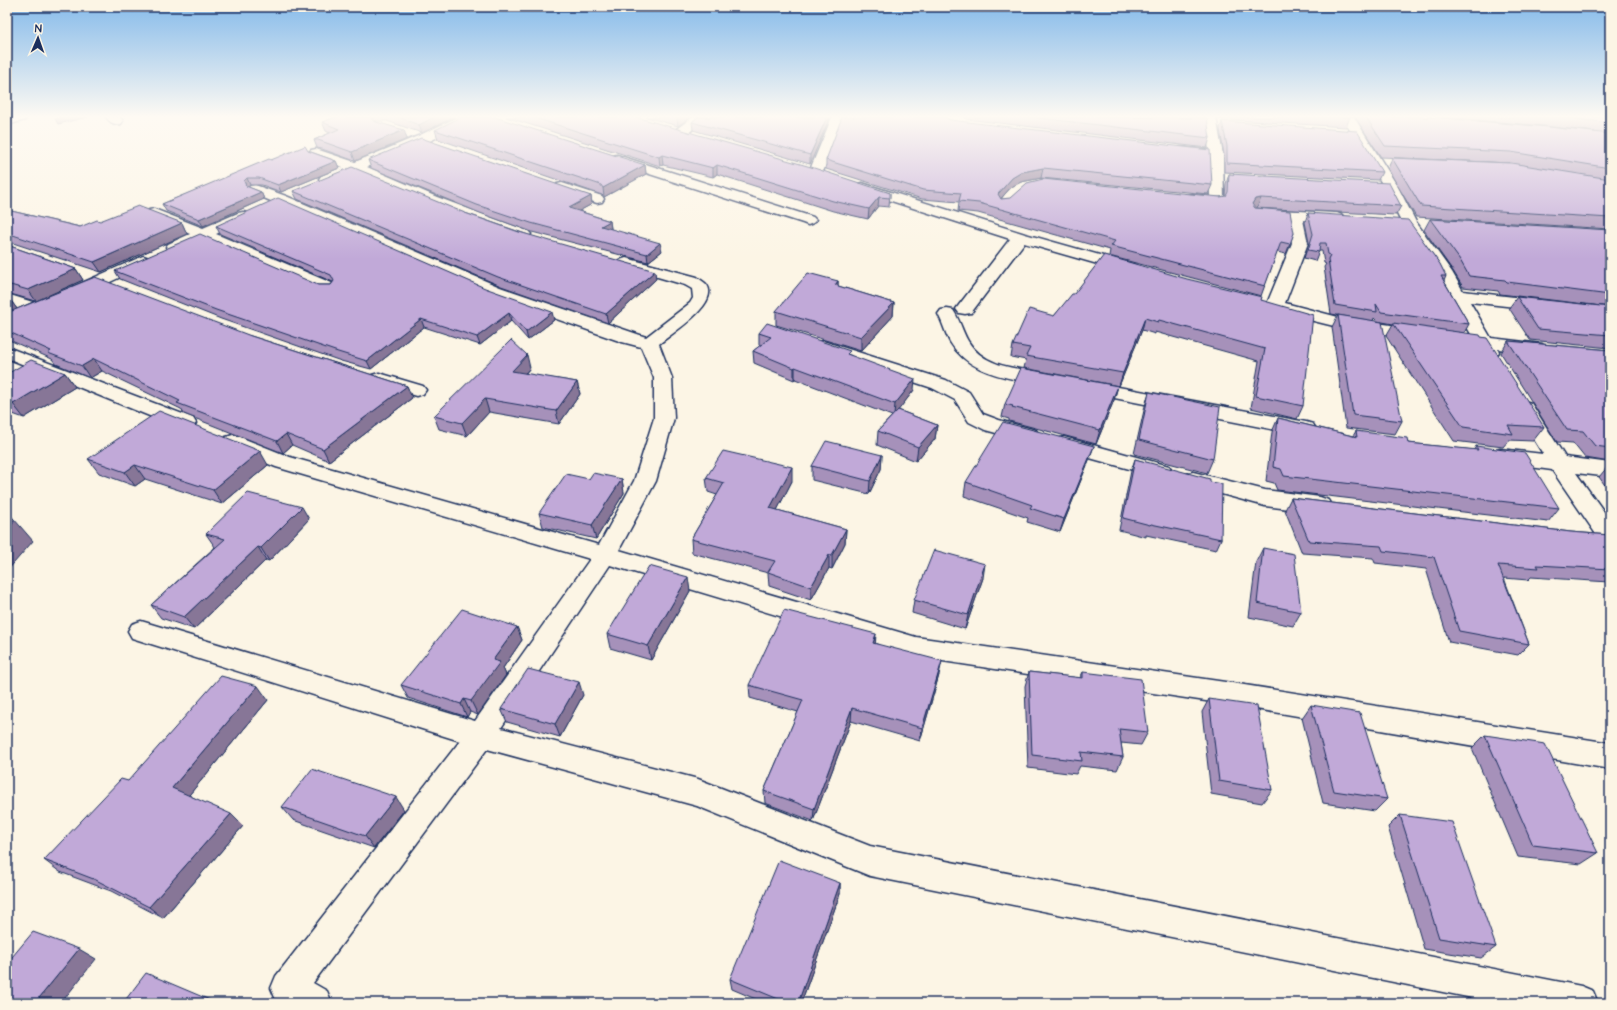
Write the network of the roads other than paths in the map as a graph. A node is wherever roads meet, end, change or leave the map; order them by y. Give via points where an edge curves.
1 (347, 164) edge
2 (362, 164) edge
3 (634, 164) edge
4 (826, 164) edge
5 (1217, 164) edge
6 (1377, 164) edge
7 (355, 167) junction
8 (1218, 177) junction
9 (1233, 178) edge
10 (552, 183) edge
11 (1071, 186) edge
12 (1375, 186) edge
13 (1391, 187) junction
14 (255, 189) edge
15 (1179, 197) edge
16 (281, 199) junction
17 (597, 199) dead end
18 (1005, 204) edge
19 (153, 212) edge
20 (1257, 213) edge
21 (1294, 215) junction
22 (1348, 218) edge
23 (808, 220) dead end
24 (1394, 221) edge
25 (1409, 222) junction
26 (1425, 223) dead end
27 (204, 234) junction
28 (1020, 237) junction
29 (534, 238) edge
30 (609, 258) edge
31 (78, 272) dead end
32 (1142, 272) edge
33 (100, 279) junction
34 (122, 288) edge
35 (328, 288) edge
36 (1456, 295) junction
37 (7, 299) edge
38 (1556, 307) edge
39 (37, 309) junction
40 (13, 320) edge
41 (806, 340) edge
42 (649, 343) junction
43 (1484, 343) junction
44 (1555, 350) edge
45 (7, 352) edge
46 (1501, 370) edge
47 (364, 375) edge
48 (416, 390) dead end
49 (1513, 390) edge
50 (1321, 432) edge
51 (1482, 454) edge
52 (1559, 464) junction
53 (1610, 470) edge
54 (1336, 507) edge
55 (1586, 537) edge
56 (1610, 538) edge
57 (605, 555) junction
58 (141, 631) dead end
59 (481, 735) junction
60 (1610, 756) edge
61 (294, 998) edge
62 (1581, 1003) edge

1 - 7 street
2 - 7 street
3 - 23 street
4 - 28 street via 823,175
5 - 8 street
6 - 13 street
7 - 16 street
7 - 29 street via 432,200
8 - 9 street
8 - 15 street via 1217,201
10 - 17 street
11 - 18 street via 1026,184 1018,188
12 - 13 street
13 - 25 street
14 - 16 street
16 - 27 street
16 - 42 street via 494,291
19 - 27 street
20 - 21 street
21 - 22 street
21 - 43 street via 1300,243 1267,304 1342,323
24 - 25 street
25 - 26 street
25 - 36 street via 1444,272
27 - 33 street
27 - 35 street
28 - 32 street
28 - 50 street via 956,312 961,345 975,361 991,369
30 - 42 street via 691,281 700,287 702,298 696,306
31 - 33 street
33 - 34 street
33 - 39 street
36 - 38 street
36 - 43 street
37 - 39 street
39 - 40 street
41 - 54 street via 939,384 962,396 976,418 992,425 1265,498
42 - 57 street via 662,378 664,418 645,481
43 - 44 street
43 - 46 street
45 - 57 street via 283,462
47 - 48 street
49 - 52 street
51 - 52 street
52 - 53 street
52 - 56 street
55 - 56 street
57 - 59 street
57 - 60 street via 916,647 1232,694
58 - 59 street
59 - 61 street
59 - 62 street via 698,793 870,861

